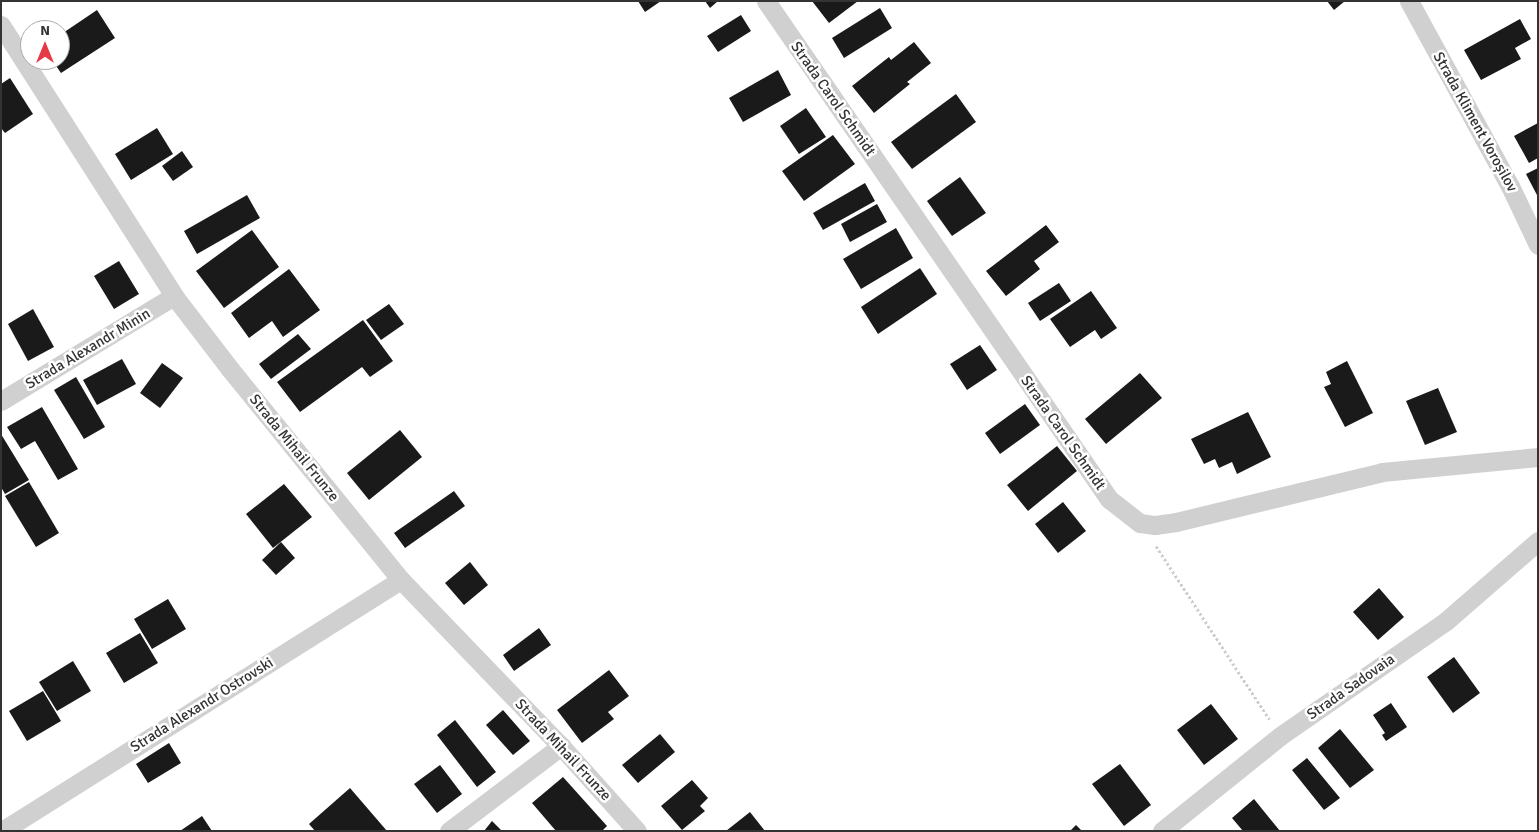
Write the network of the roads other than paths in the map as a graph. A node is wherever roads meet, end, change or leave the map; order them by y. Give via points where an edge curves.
1 (766, 1) edge
2 (1409, 1) edge
3 (1, 25) edge
4 (7, 47) edge
5 (1538, 245) edge
6 (174, 296) junction
7 (1, 401) edge
8 (1538, 457) edge
9 (1538, 541) edge
10 (402, 580) junction
11 (561, 746) junction
12 (2, 831) edge
13 (449, 831) edge
14 (637, 831) edge
15 (1162, 831) edge

1 - 8 street, Strada Carol Schmidt via 1109,499 1140,523 1176,522 1382,472
2 - 5 street, Strada Kliment Voroșilov via 1510,186
3 - 4 street, Strada Mihail Frunze
4 - 6 street, Strada Mihail Frunze
6 - 7 street, Strada Alexandr Minin
6 - 10 street, Strada Mihail Frunze
9 - 15 street, Strada Sadovaia via 1446,621 1280,736
10 - 11 street, Strada Mihail Frunze
10 - 12 street, Strada Alexandr Ostrovski
11 - 13 street
11 - 14 street, Strada Mihail Frunze

